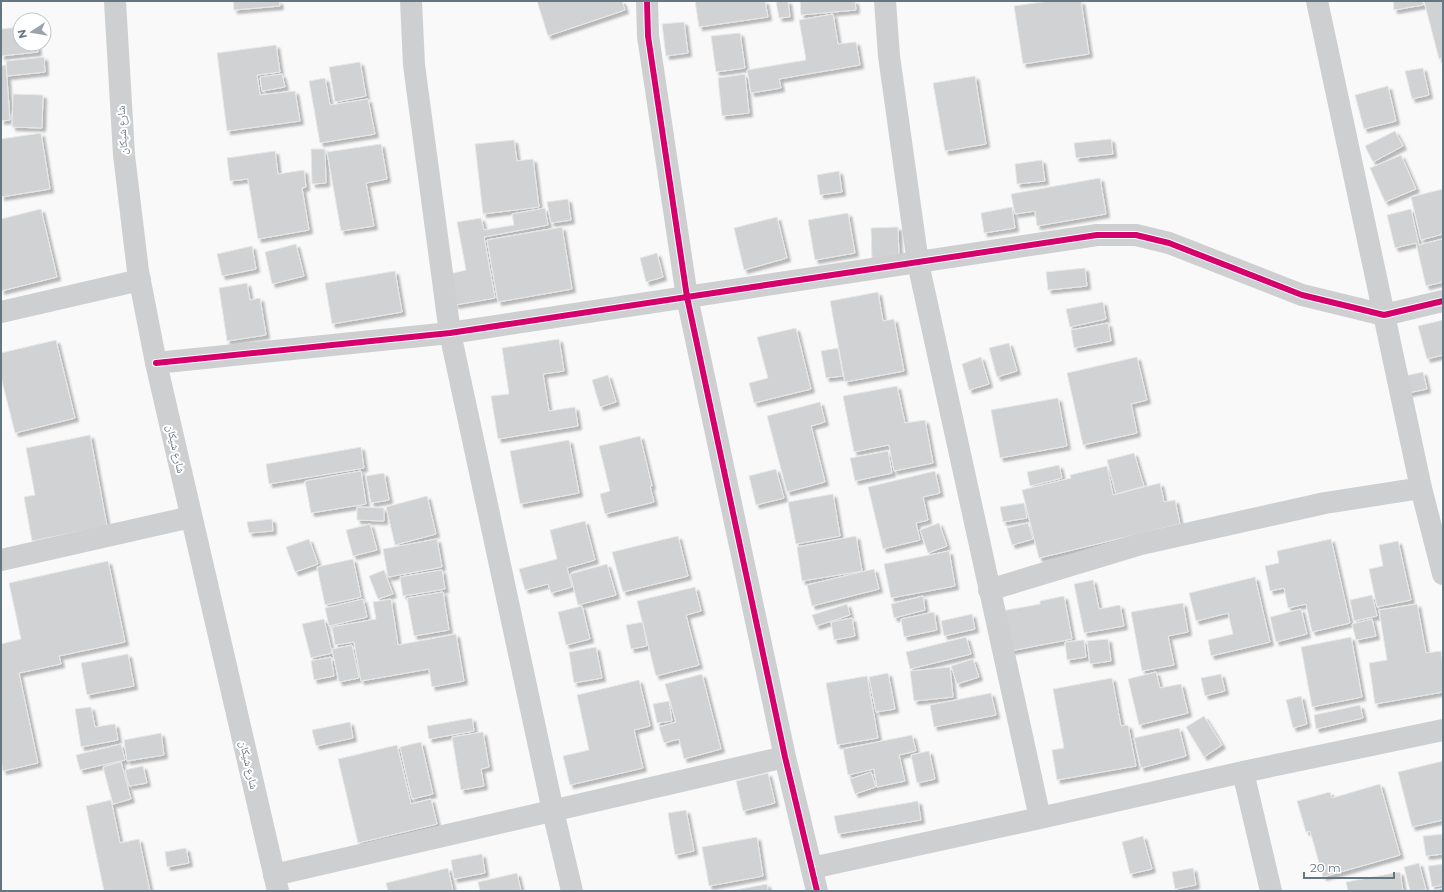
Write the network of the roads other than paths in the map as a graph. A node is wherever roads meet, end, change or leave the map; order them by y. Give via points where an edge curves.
1 (115, 1) edge
2 (411, 1) edge
3 (647, 1) edge
4 (885, 1) edge
5 (1317, 1) edge
6 (918, 263) junction
7 (140, 280) junction
8 (687, 296) junction
9 (1443, 301) edge
10 (1, 312) edge
11 (1384, 315) junction
12 (450, 334) junction
13 (156, 362) junction
14 (1421, 488) junction
15 (191, 517) junction
16 (1, 560) edge
17 (1443, 574) edge
18 (990, 590) junction
19 (1443, 730) edge
20 (785, 757) junction
21 (1243, 772) junction
22 (553, 811) junction
23 (1040, 818) junction
24 (812, 868) junction
25 (276, 883) edge
26 (572, 891) edge
27 (817, 891) edge
28 (1270, 891) edge

1 - 7 street, شارع شيكان via 124,155
2 - 12 street via 414,65
3 - 8 street via 648,36
4 - 6 street via 889,56
5 - 11 street
6 - 8 street
6 - 11 street via 1098,235 1136,235 1170,243 1302,295
6 - 18 street
7 - 10 street
7 - 13 street, شارع شيكان
8 - 12 street
8 - 20 street
9 - 11 street
11 - 14 street
12 - 13 street
12 - 22 street
13 - 15 street, شارع شيكان
14 - 17 street
14 - 18 street via 1325,503 1149,543
15 - 16 street
15 - 25 street, شارع شيكان
18 - 23 street
19 - 21 street
20 - 22 street
20 - 24 street
21 - 23 street
21 - 28 street
22 - 25 street
22 - 26 street
23 - 24 street
24 - 27 street

